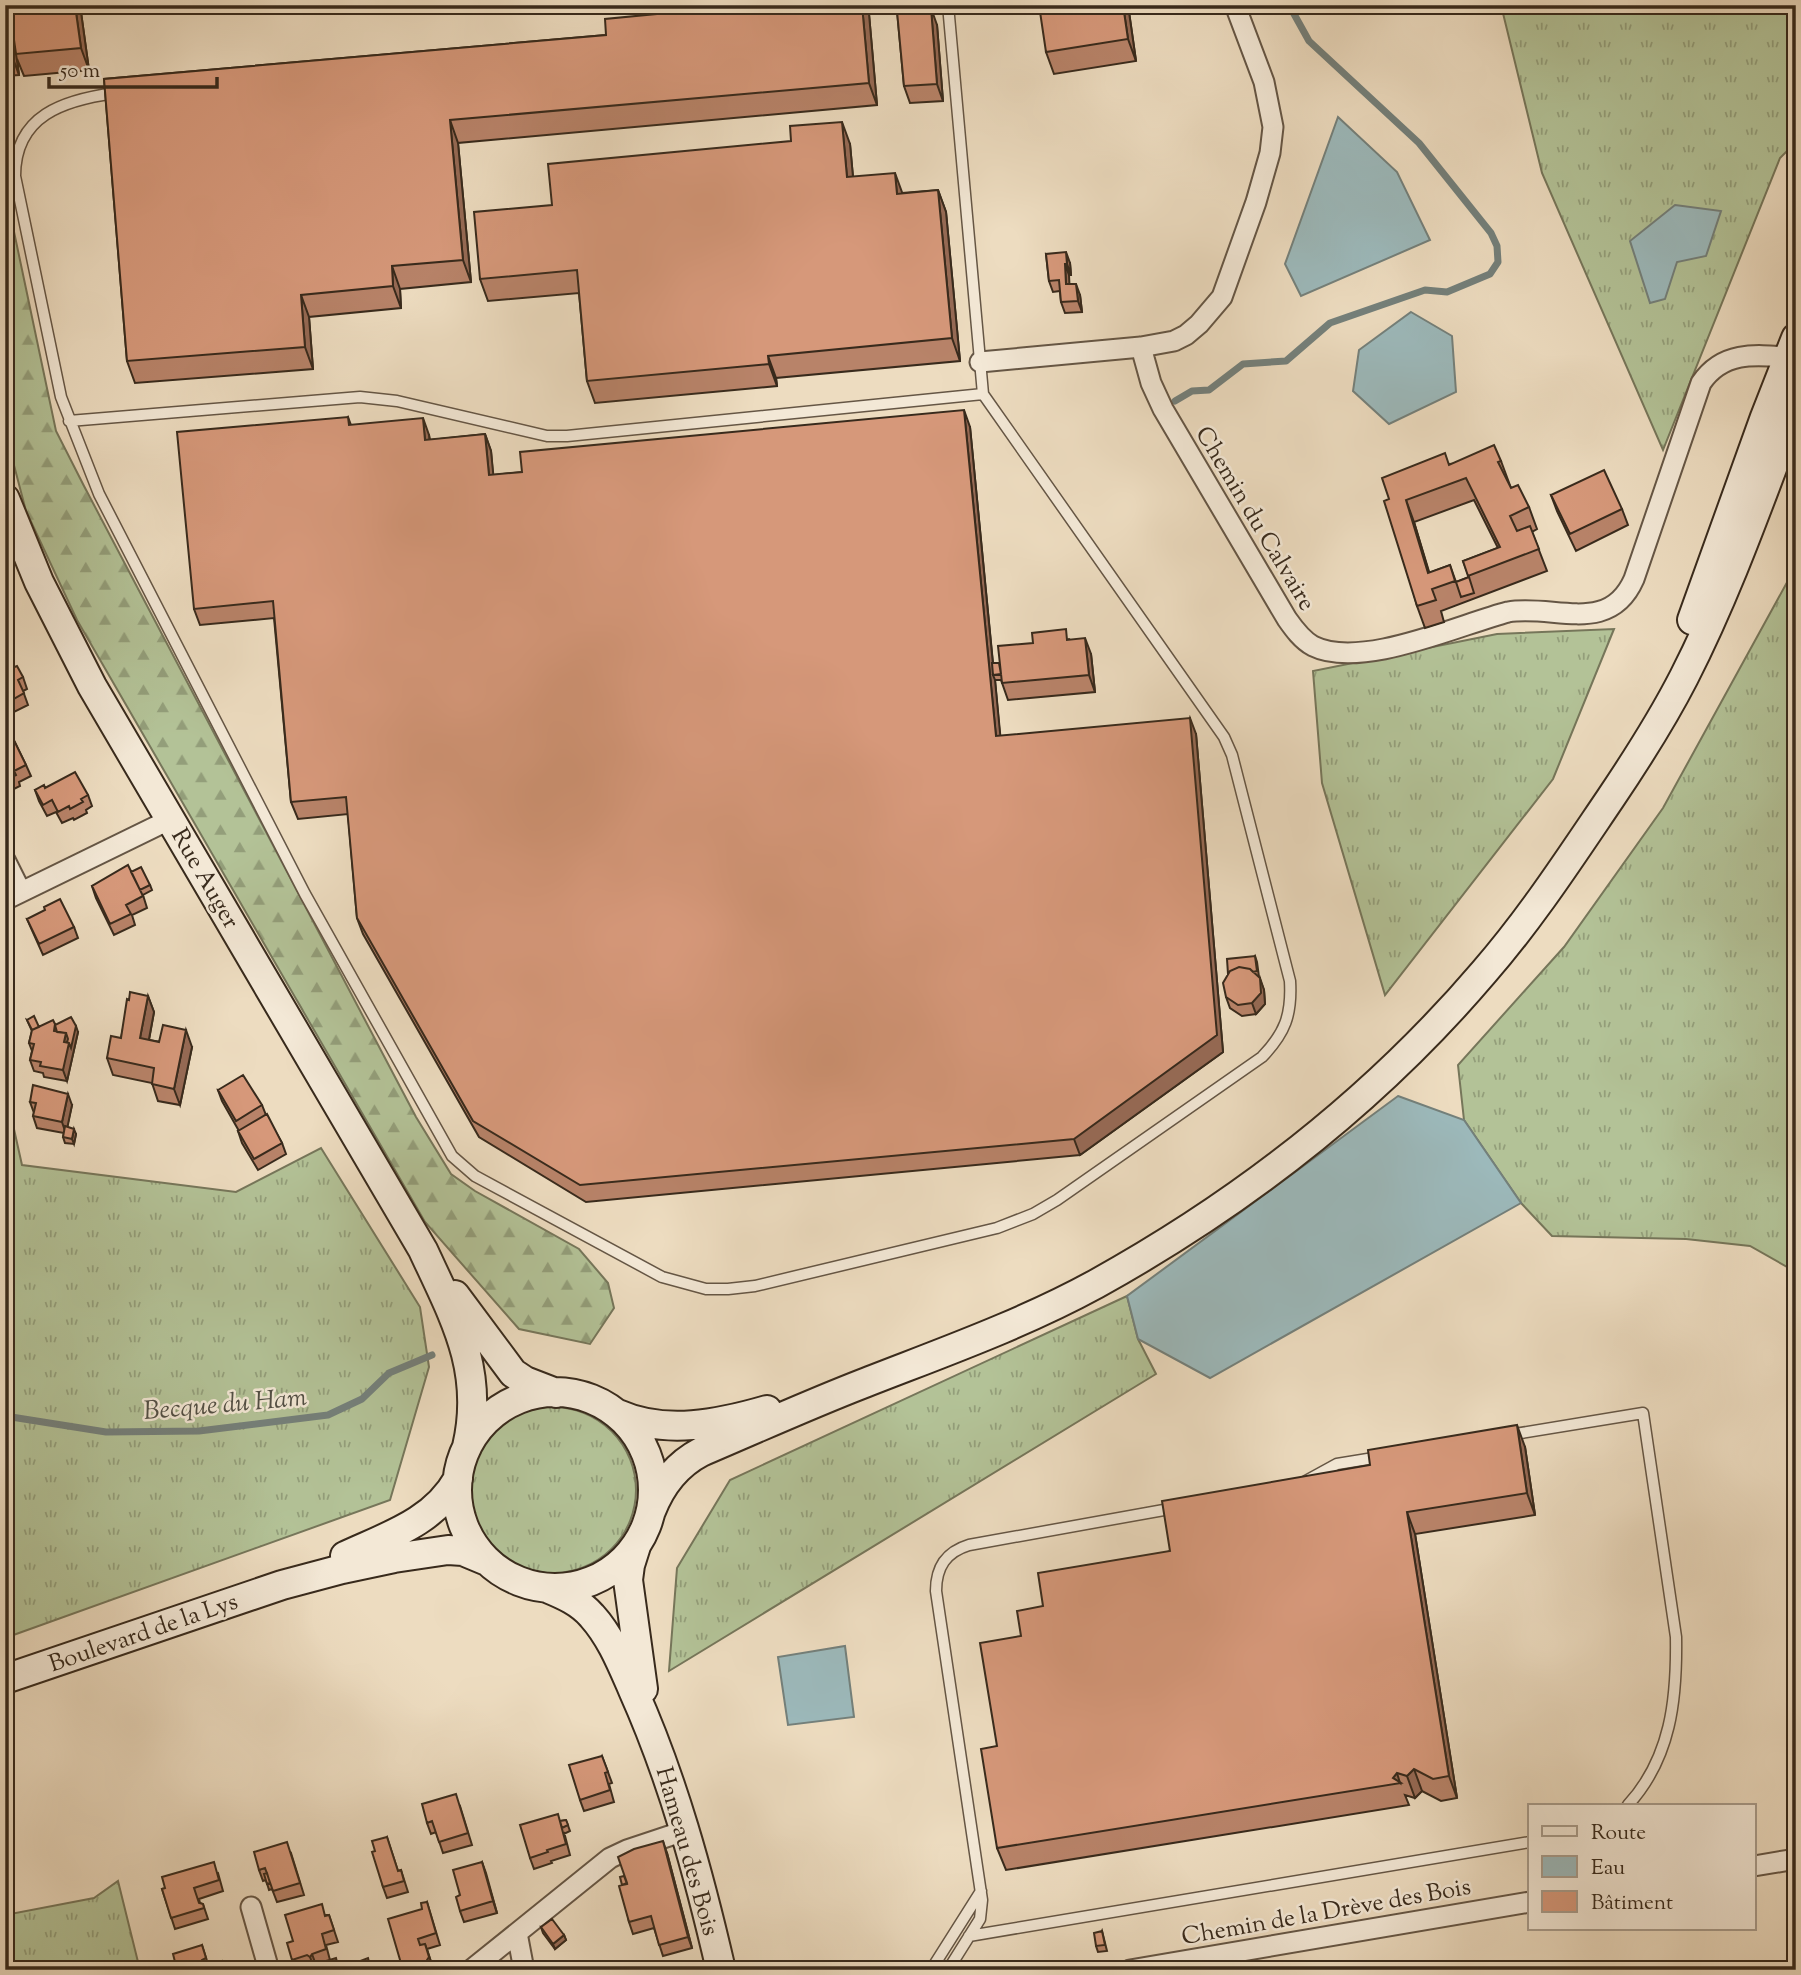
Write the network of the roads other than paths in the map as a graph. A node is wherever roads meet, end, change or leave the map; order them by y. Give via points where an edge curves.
1 (948, 5) edge
2 (1235, 5) edge
3 (120, 93) edge
4 (1141, 347) junction
5 (1793, 351) edge
6 (980, 362) junction
7 (983, 394) junction
8 (1796, 405) edge
9 (69, 421) junction
10 (5, 499) edge
11 (1611, 798) junction
12 (171, 819) junction
13 (5, 860) edge
14 (13, 896) edge
15 (423, 1250) junction
16 (860, 1384) junction
17 (556, 1392) junction
18 (614, 1412) junction
19 (1496, 1438) edge
20 (467, 1447) junction
21 (1390, 1455) edge
22 (458, 1479) junction
23 (1299, 1486) edge
24 (1183, 1507) edge
25 (651, 1511) junction
26 (637, 1545) junction
27 (487, 1561) junction
28 (282, 1585) junction
29 (547, 1588) junction
30 (5, 1679) edge
31 (652, 1733) junction
32 (1629, 1804) edge
33 (684, 1831) junction
34 (1528, 1842) edge
35 (1796, 1859) edge
36 (1756, 1866) edge
37 (981, 1891) junction
38 (1528, 1902) edge
39 (251, 1907) dead end
40 (517, 1933) junction
41 (969, 1936) junction
42 (269, 1970) edge
43 (471, 1970) edge
44 (524, 1970) edge
45 (721, 1970) edge
46 (931, 1970) edge
47 (948, 1970) edge
48 (1130, 1970) edge

1 - 6 lane
2 - 4 street via 1272,114 1264,173 1222,297 1186,335
3 - 9 lane via 78,100 43,115 20,143 15,159
4 - 5 street, Chemin du Calvaire via 1163,409 1287,619 1311,645 1344,652 1400,645 1508,612 1582,615 1615,604 1634,579 1701,383 1716,365
4 - 6 street
5 - 11 main road via 1692,619
6 - 7 lane
7 - 9 lane via 567,436 547,436 397,401 360,397
7 - 9 lane via 1224,737 1290,981 1289,1015 1283,1031 1262,1057 1033,1213 997,1228 777,1282 728,1289 706,1289 662,1277 475,1176 452,1156 287,858 99,494
8 - 11 main road via 1705,635 1660,723
10 - 12 main road, Rue Auger via 70,644
11 - 16 main road via 1556,880 1477,981 1416,1046 1292,1157 1199,1223 1094,1285 1006,1329
12 - 14 street
12 - 15 main road, Rue Auger
13 - 14 street
15 - 17 main road, Rue Auger via 513,1373
15 - 20 main road, Rue Auger via 451,1311 469,1366 474,1405
16 - 18 main road via 754,1413 688,1425 645,1424
16 - 25 main road via 692,1457 664,1484
17 - 18 main road via 581,1395
17 - 20 main road via 509,1404 481,1426
18 - 25 main road via 645,1450 654,1486
19 - 32 lane via 1643,1413 1676,1637 1676,1667 1662,1753
20 - 22 main road
21 - 23 lane via 1336,1464
22 - 27 main road via 463,1523
22 - 28 main road, Boulevard de la Lys via 441,1504 413,1524
24 - 37 lane via 969,1545 950,1554 938,1569 936,1591
25 - 26 main road
26 - 29 main road via 622,1563 593,1581
26 - 31 main road, Hameau des Bois via 630,1565 629,1600
27 - 28 main road, Boulevard de la Lys via 463,1551 429,1551
27 - 29 main road via 514,1580
28 - 30 main road, Boulevard de la Lys
29 - 31 main road, Hameau des Bois via 583,1606 594,1617
31 - 33 main road, Hameau des Bois
33 - 40 street via 618,1853
33 - 45 main road, Hameau des Bois
34 - 41 lane
35 - 36 street
37 - 41 lane via 982,1913
37 - 46 lane
38 - 48 street, Chemin de la Drève des Bois
39 - 42 street
40 - 43 street
40 - 44 street
41 - 47 lane

